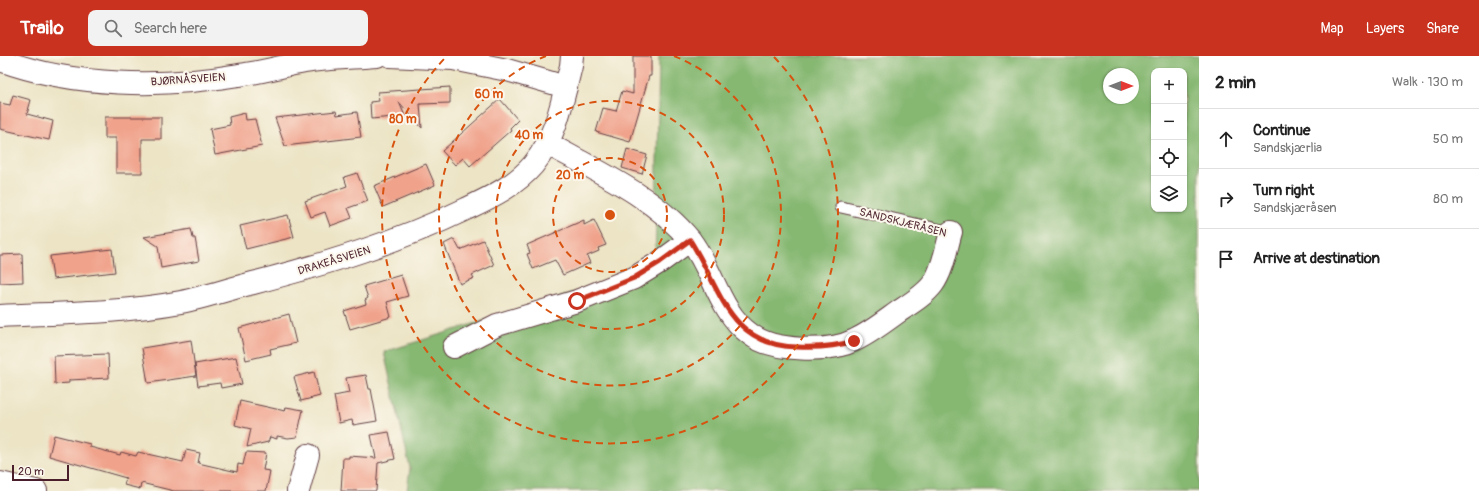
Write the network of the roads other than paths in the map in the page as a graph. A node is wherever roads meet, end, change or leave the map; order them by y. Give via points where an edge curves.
1 (377, 56) edge
2 (390, 56) edge
3 (572, 56) edge
4 (0, 60) edge
5 (566, 87) junction
6 (548, 144) junction
7 (841, 207) dead end
8 (951, 232) joint
9 (690, 240) junction
10 (0, 316) edge
11 (454, 347) dead end
12 (308, 454) dead end
13 (3, 486) edge
14 (36, 491) edge
15 (298, 491) edge

1 - 4 street, BJØRNÅSVEIEN via 306,62 238,76 180,82 117,82 74,78 20,67
2 - 5 street via 453,59 507,70
3 - 5 street, DRAKEÅSVEIEN
5 - 6 street, DRAKEÅSVEIEN via 557,124
6 - 9 street, SANDSKJÆRÅSEN via 615,180 651,205
6 - 10 street, DRAKEÅSVEIEN via 532,166 505,190 435,224 367,250 182,302
7 - 8 lane, SANDSKJÆRÅSEN
8 - 9 street, SANDSKJÆRÅSEN via 937,276 925,292 854,341 815,348 771,344 750,334 722,301 704,262
9 - 11 street via 634,278 577,301 498,325
12 - 15 street
13 - 14 street

